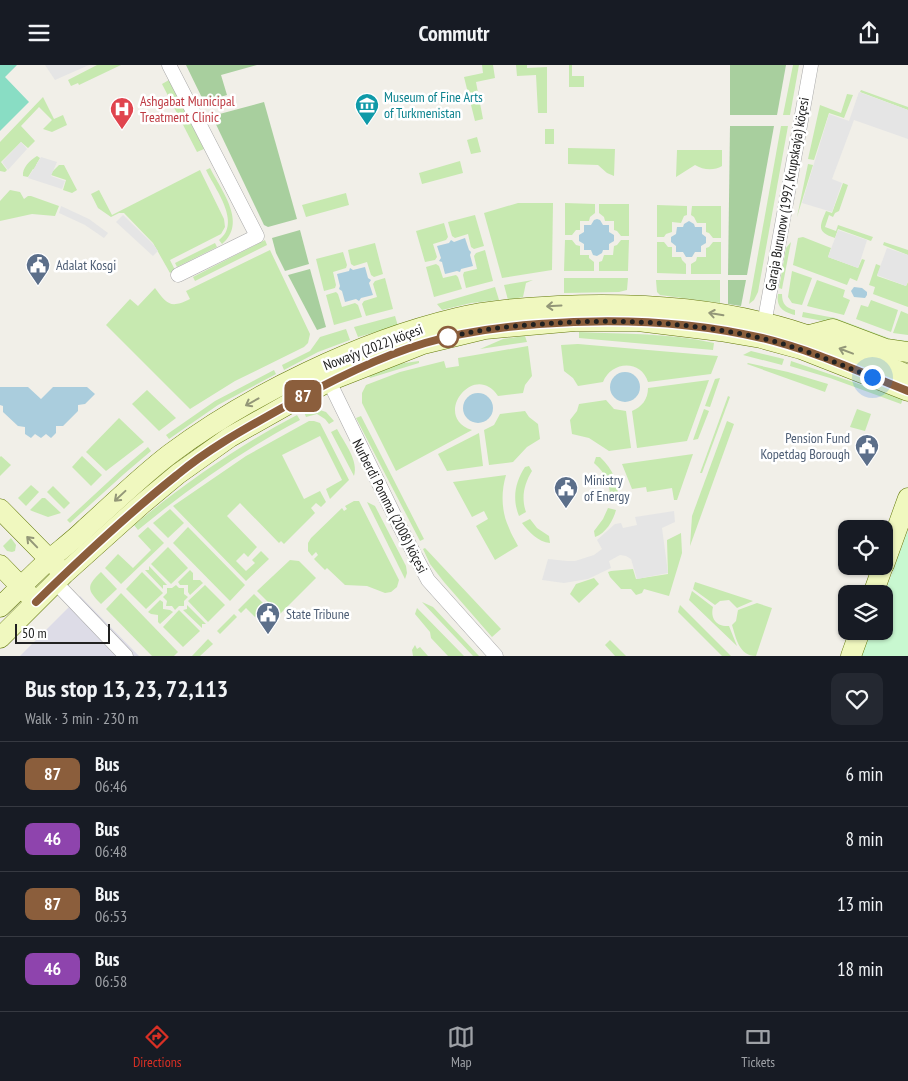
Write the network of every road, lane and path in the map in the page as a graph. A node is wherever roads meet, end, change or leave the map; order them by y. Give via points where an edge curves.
1 (169, 65) edge
2 (810, 65) edge
3 (178, 275) dead end
4 (762, 330) junction
5 (806, 336) junction
6 (908, 352) edge
7 (326, 374) junction
8 (908, 375) edge
9 (908, 391) edge
10 (908, 497) edge
11 (0, 509) edge
12 (893, 538) edge
13 (49, 560) junction
14 (0, 565) edge
15 (60, 579) junction
16 (21, 587) junction
17 (36, 602) junction
18 (0, 607) edge
19 (0, 638) edge
20 (857, 640) edge
21 (126, 656) edge
22 (496, 656) edge
23 (851, 656) edge

1 - 3 street via 257,236
2 - 4 street, Garaja Burunow (1997, Krupskaýa) köçesi
4 - 5 main road, Nowaýy (2022) köçesi
4 - 7 main road, Nowaýy (2022) köçesi via 711,330 638,321 575,321 504,327 423,343
4 - 9 main road, Nowaýy (2022) köçesi
5 - 6 main road via 833,329 886,349
8 -> 5 main road, Nowaýy (2022) köçesi
7 -> 13 main road, Nowaýy (2022) köçesi via 286,383 170,454
7 - 15 main road, Nowaýy (2022) köçesi via 178,474
7 - 22 street, Nurberdi Pomma (2008) köçesi via 423,572 444,600
10 - 12 main road
13 -> 11 main road
13 - 15 main road
13 - 16 main road, Nowaýy (2022) köçesi
14 - 16 main road
15 - 17 main road, Nowaýy (2022) köçesi
15 - 21 street
16 - 17 main road
16 - 18 main road, Nowaýy (2022) köçesi
17 - 19 main road, Nowaýy (2022) köçesi
20 - 23 main road

